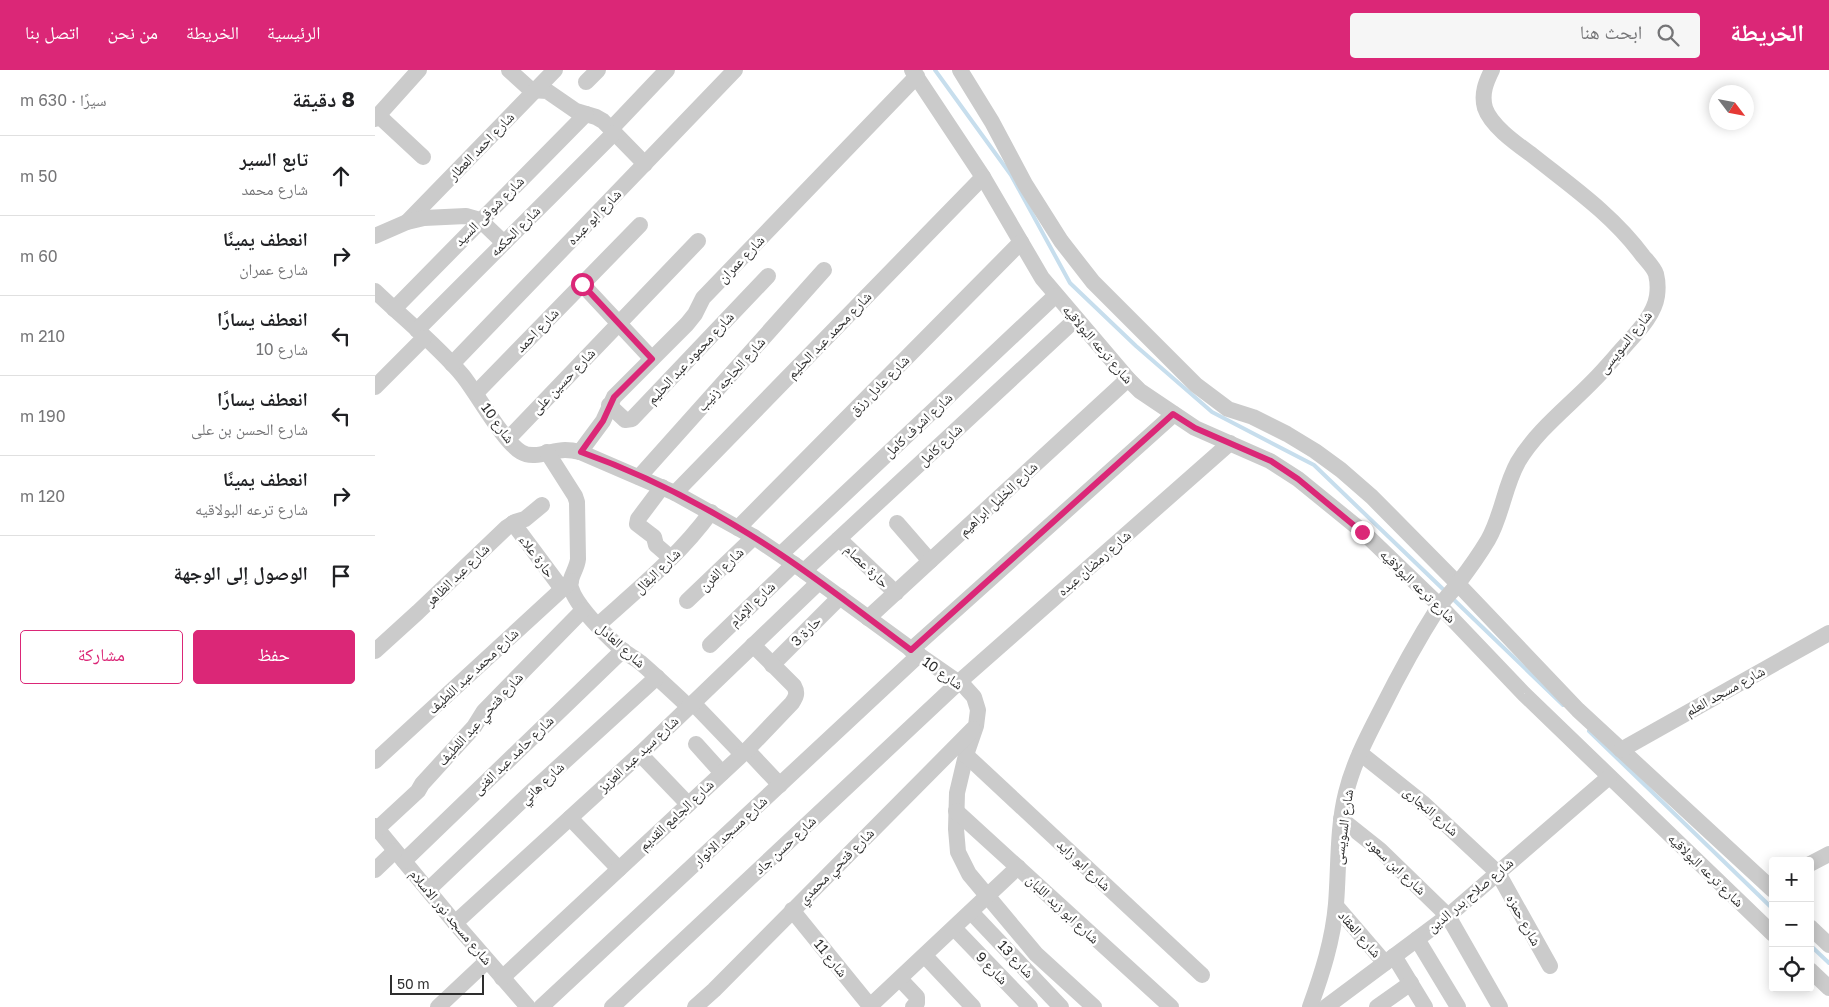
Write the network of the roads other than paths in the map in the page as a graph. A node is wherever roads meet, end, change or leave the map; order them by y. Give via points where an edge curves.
1 (419, 70) edge
2 (509, 70) edge
3 (555, 70) edge
4 (598, 70) edge
5 (667, 70) edge
6 (735, 70) edge
7 (961, 70) edge
8 (1492, 70) edge
9 (915, 73) edge
10 (586, 82) dead end
11 (534, 91) junction
12 (585, 114) junction
13 (377, 117) edge
14 (613, 131) junction
15 (423, 156) dead end
16 (645, 164) junction
17 (983, 177) junction
18 (480, 220) junction
19 (407, 222) junction
20 (640, 225) dead end
21 (375, 236) edge
22 (698, 241) dead end
23 (504, 242) junction
24 (1021, 242) junction
25 (824, 270) dead end
26 (768, 276) dead end
27 (582, 284) junction
28 (375, 292) edge
29 (1055, 296) junction
30 (394, 309) junction
31 (1076, 319) junction
32 (619, 323) junction
33 (420, 334) junction
34 (652, 359) junction
35 (452, 364) junction
36 (1128, 379) junction
37 (375, 387) edge
38 (476, 393) junction
39 (609, 405) junction
40 (1173, 414) junction
41 (508, 438) junction
42 (1230, 443) junction
43 (547, 452) junction
44 (581, 452) junction
45 (639, 477) junction
46 (668, 490) junction
47 (542, 505) dead end
48 (711, 512) junction
49 (513, 523) junction
50 (897, 523) dead end
51 (738, 528) junction
52 (754, 537) junction
53 (839, 539) junction
54 (781, 554) junction
55 (671, 558) junction
56 (930, 561) junction
57 (799, 567) junction
58 (569, 581) junction
59 (819, 582) junction
60 (1457, 586) junction
61 (895, 593) junction
62 (840, 597) junction
63 (687, 602) dead end
64 (1441, 604) junction
65 (583, 610) junction
66 (868, 618) junction
67 (598, 625) junction
68 (1829, 633) edge
69 (710, 645) dead end
70 (753, 646) junction
71 (623, 650) junction
72 (375, 651) edge
73 (915, 653) junction
74 (772, 665) junction
75 (657, 677) junction
76 (959, 682) junction
77 (691, 705) junction
78 (976, 726) junction
79 (696, 744) dead end
80 (1621, 750) junction
81 (745, 752) junction
82 (1360, 753) junction
83 (640, 754) junction
84 (966, 754) junction
85 (375, 761) edge
86 (722, 773) junction
87 (1609, 777) junction
88 (780, 785) junction
89 (688, 804) junction
90 (956, 811) junction
91 (570, 818) junction
92 (1341, 820) junction
93 (376, 827) edge
94 (1829, 854) edge
95 (400, 856) junction
96 (1814, 862) edge
97 (1018, 867) junction
98 (619, 869) junction
99 (375, 870) edge
100 (1498, 874) junction
101 (1769, 884) edge
102 (428, 890) junction
103 (987, 896) junction
104 (1335, 906) junction
105 (792, 910) junction
106 (971, 912) junction
107 (1448, 916) junction
108 (455, 923) junction
109 (954, 928) junction
110 (1769, 930) edge
111 (1814, 931) edge
112 (1417, 939) junction
113 (1829, 945) edge
114 (925, 956) junction
115 (1390, 960) junction
116 (487, 961) junction
117 (1550, 966) dead end
118 (1814, 974) edge
119 (1202, 975) dead end
120 (502, 978) junction
121 (900, 979) junction
122 (1411, 983) junction
123 (1829, 988) edge
124 (524, 1006) edge
125 (870, 1006) edge
126 (1090, 1006) edge
127 (437, 1007) edge
128 (541, 1007) edge
129 (612, 1007) edge
130 (695, 1007) edge
131 (913, 1007) edge
132 (973, 1007) edge
133 (1030, 1007) edge
134 (1061, 1007) edge
135 (1171, 1007) edge
136 (1310, 1007) edge
137 (1327, 1007) edge
138 (1377, 1007) edge
139 (1425, 1007) edge
140 (1458, 1007) edge
141 (1501, 1007) edge

1 - 13 street
2 - 11 street
3 - 11 street, شارع احمد العطار
4 - 10 street
5 - 14 street, شارع الحكمه
6 - 16 street, شارع ابو عبده
7 - 60 street, شارع ترعه البولاقيه via 1025,184 1061,241 1093,282 1196,385 1229,409 1287,434 1341,470 1372,497
8 - 60 street, شارع السويسى via 1483,95 1493,120 1506,135 1614,223 1655,272 1658,287 1653,308 1637,333 1548,424 1519,460 1510,477 1496,525
9 - 17 street, شارع ترعه البولاقيه
9 - 34 street, شارع عمران via 703,298 692,318
11 - 12 street via 547,91
11 - 19 street, شارع احمد العطار
12 - 14 street via 596,116
12 - 18 street, شارع شوقى السيد
13 - 15 street
14 - 16 street
14 - 23 street, شارع الحكمه
16 - 35 street, شارع ابو عبده
17 - 24 street, شارع ترعه البولاقيه
17 - 46 street, شارع محمد عبد الحليم
18 - 19 street via 466,216 437,216
18 - 23 street
18 - 30 street, شارع شوقى السيد
19 - 21 street
20 - 27 street, شارع احمد
22 - 32 street, شارع حسين على
23 - 33 street, شارع الحكمه
24 - 29 street, شارع ترعه البولاقيه
24 - 51 street, شارع عادل رزق
25 - 45 street, شارع الحاجه زنيب
26 - 39 street, شارع محمود عبد الحليم via 632,419 625,420
27 - 32 street
27 - 38 street, شارع احمد
28 - 30 street, شارع 10
29 - 31 street, شارع ترعه البولاقيه
29 - 54 street, شارع اشرف كامل
30 - 33 street, شارع 10
31 - 36 street, شارع ترعه البولاقيه
31 - 53 street, شارع كامل
32 - 34 street
32 - 41 street, شارع حسين على
33 - 35 street, شارع 10
33 - 37 street, شارع الحكمه
34 - 39 street, شارع عمران
35 - 38 street, شارع 10
36 - 40 street, شارع ترعه البولاقيه
36 - 56 street, شارع الخليل ابراهيم
38 - 41 street, شارع 10
39 - 44 street, شارع عمران via 603,421
40 - 42 street, شارع ترعه البولاقيه via 1195,428
40 - 73 street, شارع مسجد الانوار
41 - 43 street, شارع 10 via 522,453
42 - 64 street, شارع ترعه البولاقيه via 1271,461 1298,479
42 - 76 street, شارع رمضان عبده
43 - 44 street, شارع 10
43 - 58 street via 577,502 578,559
44 - 45 street, شارع 10
45 - 46 street, شارع 10
46 - 48 street, شارع 10
46 - 55 street, شارع محمد عبد الحليم via 638,519 637,524 654,536 656,544
47 - 49 street, شارع عبد الظاهر
48 - 51 street, شارع 10
48 - 55 street, شارع البقال
49 - 58 street, حارة علاء
49 - 72 street, شارع عبد الظاهر
50 - 56 street
51 - 52 street, شارع 10
52 - 54 street, شارع 10
52 - 63 street, شارع الفرن
53 - 57 street, شارع كامل
53 - 61 street, حارة عصام
54 - 57 street, شارع 10
55 - 67 street, شارع البقال
56 - 61 street, شارع الخليل ابراهيم
57 - 59 street, شارع 10
57 - 69 street, شارع الإمام
58 - 65 street, شارع العادل
58 - 85 street, شارع محمد عبد اللطيف
59 - 62 street, شارع 10
59 - 70 street, شارع سيد عبد العزيز
60 - 64 street, شارع السويسى
60 - 80 street, شارع ترعه البولاقيه
61 - 66 street, شارع الخليل ابراهيم
62 - 66 street, شارع 10
62 - 74 street, حارة 3
64 - 82 street, شارع السويسى via 1398,676
64 - 87 street, شارع ترعه البولاقيه via 1524,694
65 - 67 street, شارع العادل
65 - 93 street, شارع فتحي عبد اللطيف via 484,711 418,791
66 - 73 street, شارع 10
67 - 71 street, شارع العادل
68 - 80 street, شارع مسجد العلم
70 - 74 street, شارع الجامع القديم
70 - 77 street, شارع سيد عبد العزيز
71 - 75 street, شارع العادل
71 - 95 street, شارع حامد عبد الغنى
73 - 76 street, شارع 10
73 - 88 street, شارع مسجد الانوار
74 - 81 street, شارع الجامع القديم via 794,686 796,698
75 - 77 street, شارع العادل
75 - 102 street, شارع هاني
76 - 78 street, شارع 10 via 974,697 978,710
76 - 129 street, شارع حسن جاد
77 - 81 street, شارع العادل
77 - 83 street, شارع سيد عبد العزيز
78 - 84 street, شارع 10
78 - 105 street, شارع فتحي محمدي
79 - 86 street
80 - 101 street, شارع ترعه البولاقيه
81 - 86 street, شارع الجامع القديم
81 - 88 street, شارع العادل
82 - 92 street, شارع السويسى via 1346,792
82 - 100 street, شارع النجارى via 1424,804
83 - 89 street
83 - 91 street, شارع سيد عبد العزيز
84 - 90 street, شارع 10
84 - 119 street, شارع ابو زايد
86 - 89 street, شارع الجامع القديم
87 - 100 street, شارع صلاح بدر الدين
87 - 110 street, شارع ترعه البولاقيه
88 - 128 street, شارع مسجد الانوار
89 - 98 street, شارع الجامع القديم
90 - 97 street, شارع ابو زيد اللبان
90 - 103 street, شارع 10 via 958,852 969,874
91 - 98 street
91 - 108 street, شارع سيد عبد العزيز
92 - 104 street, شارع السويسى
92 - 107 street, شارع ابن سعود via 1380,850
93 - 95 street, شارع مسجد نور الاسلام
94 - 96 street
95 - 99 street, شارع حامد عبد الغنى
95 - 102 street, شارع مسجد نور الاسلام
97 - 103 street
97 - 135 street, شارع ابو زيد اللبان
98 - 120 street, شارع الجامع القديم
100 - 107 street, شارع صلاح بدر الدين
100 - 117 street, شارع حمزه
102 - 108 street, شارع مسجد نور الاسلام
103 - 106 street
103 - 126 street, شارع 10 via 1036,954
104 - 115 street, شارع العقاد
104 - 136 street, شارع السويسى via 1330,942
105 - 125 street, شارع 11
105 - 130 street, شارع فتحي محمدي
106 - 109 street
106 - 134 street, شارع 13
107 - 112 street, شارع صلاح بدر الدين
107 - 141 street, شارع ابن سعود
108 - 116 street, شارع مسجد نور الاسلام
109 - 114 street
109 - 133 street, شارع 9
111 - 113 street
112 - 115 street, شارع صلاح بدر الدين
112 - 140 street
114 - 121 street
114 - 132 street
115 - 122 street, شارع العقاد
115 - 137 street, شارع صلاح بدر الدين
116 - 120 street, شارع مسجد نور الاسلام
116 - 127 street
118 - 123 street
120 - 124 street, شارع مسجد نور الاسلام
121 - 125 street
121 - 131 street via 917,997
122 - 138 street
122 - 139 street, شارع العقاد

